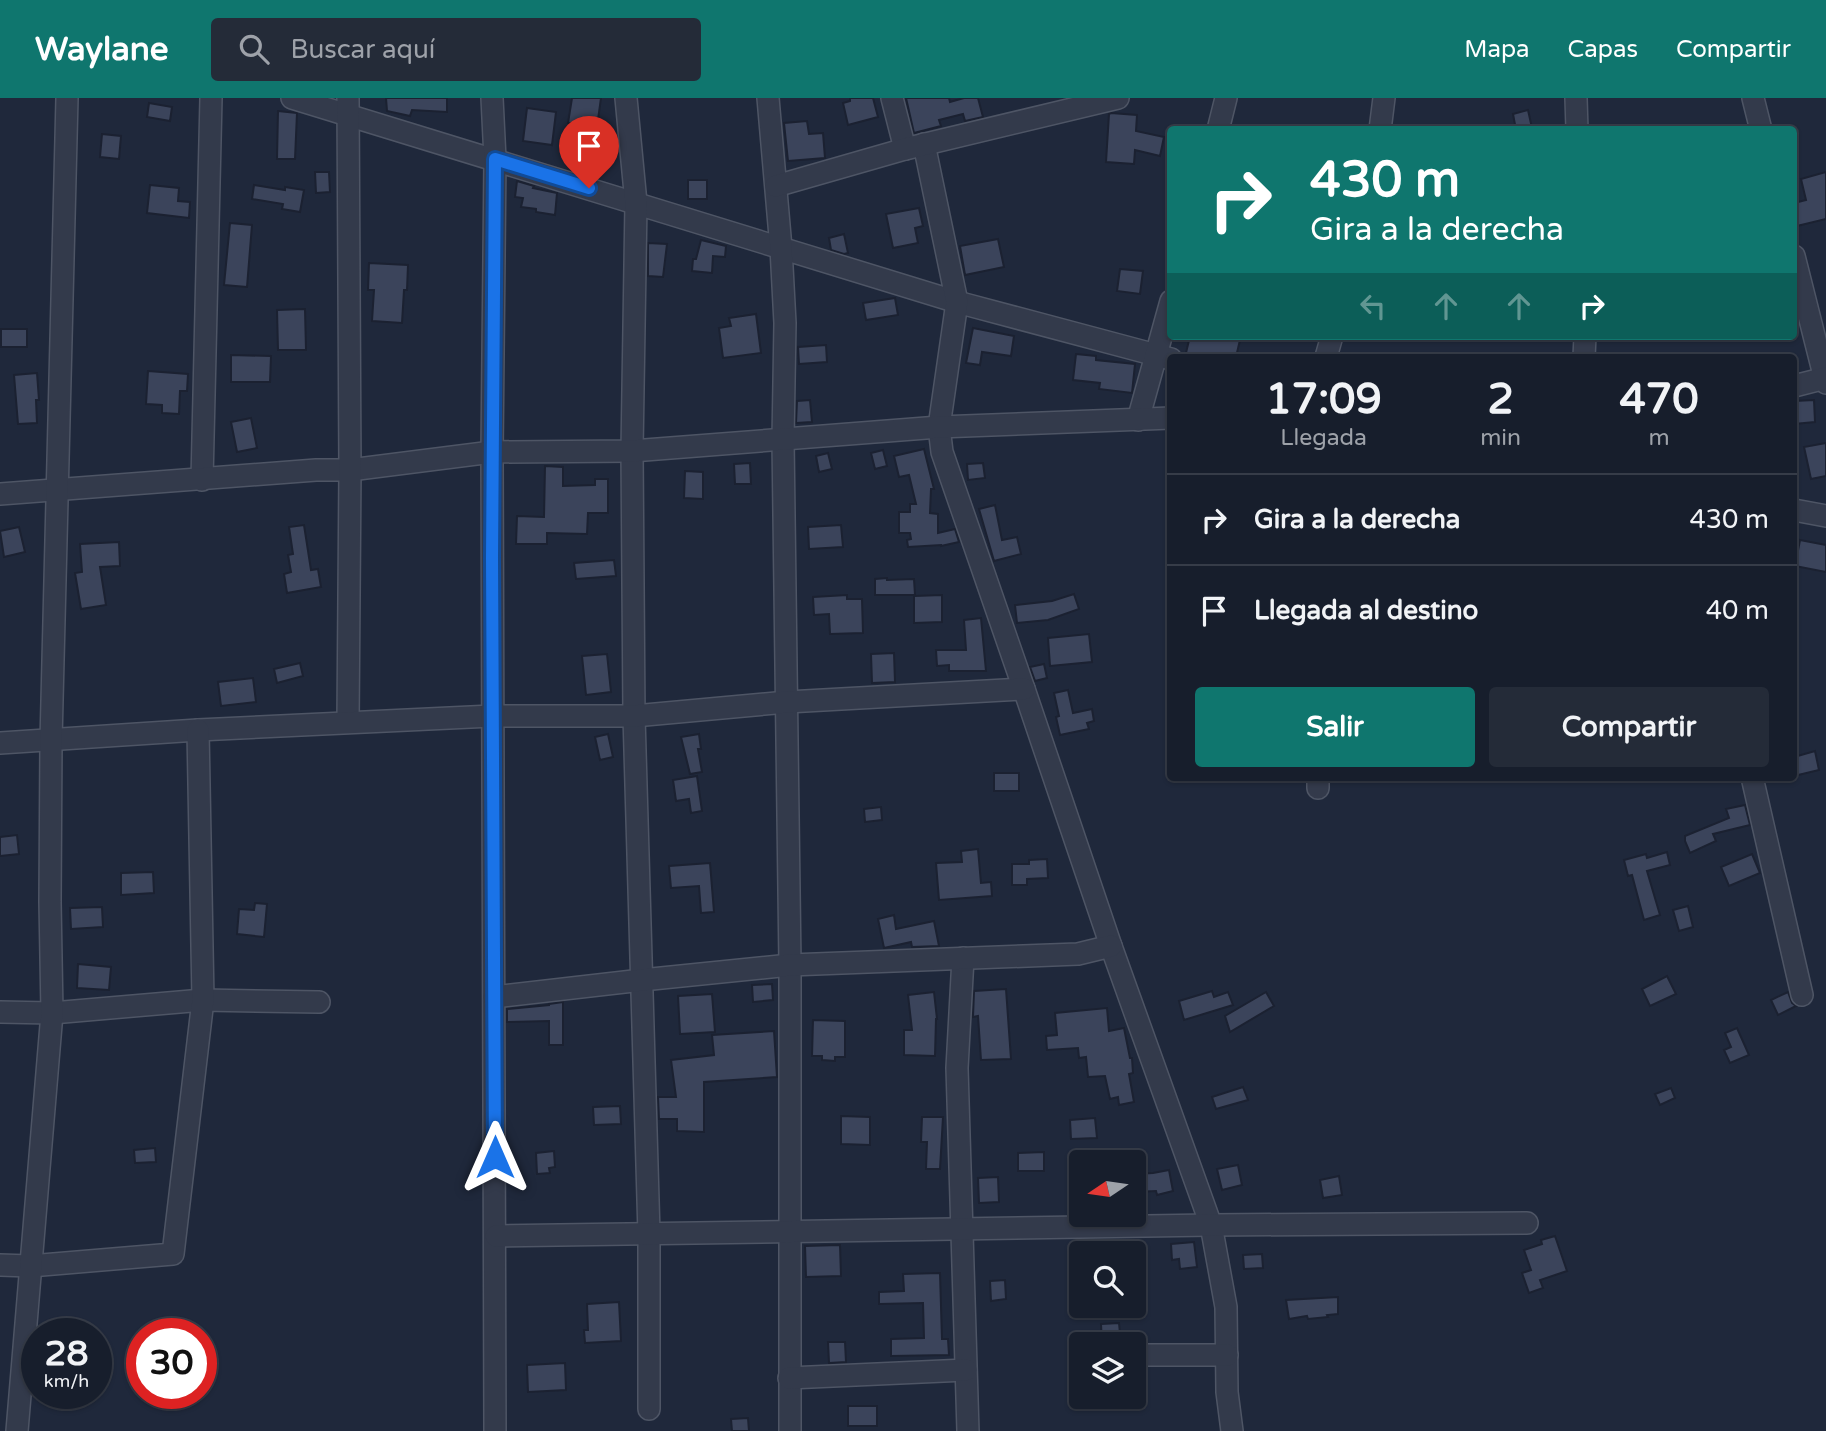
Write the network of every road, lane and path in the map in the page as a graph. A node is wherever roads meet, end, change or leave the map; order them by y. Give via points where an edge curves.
1 (67, 98) edge
2 (211, 98) edge
3 (292, 98) edge
4 (492, 98) edge
5 (626, 98) edge
6 (768, 98) edge
7 (892, 98) edge
8 (1118, 98) edge
9 (1226, 98) edge
10 (1384, 98) edge
11 (1576, 98) edge
12 (1753, 98) edge
13 (1067, 104) edge
14 (347, 106) edge
15 (1220, 126) edge
16 (1380, 126) edge
17 (1577, 126) edge
18 (1760, 126) edge
19 (914, 147) junction
20 (495, 159) junction
21 (776, 186) junction
22 (636, 203) junction
23 (781, 248) junction
24 (1797, 268) edge
25 (957, 302) junction
26 (1167, 328) edge
27 (1163, 357) edge
28 (1826, 380) edge
29 (1797, 385) edge
30 (1167, 418) edge
31 (1138, 420) junction
32 (939, 427) junction
33 (783, 440) junction
34 (632, 451) junction
35 (492, 452) junction
36 (350, 470) junction
37 (202, 480) junction
38 (57, 491) junction
39 (0, 494) edge
40 (1797, 511) edge
41 (1826, 516) edge
42 (1024, 689) junction
43 (787, 702) junction
44 (492, 716) junction
45 (634, 716) junction
46 (348, 722) junction
47 (198, 730) junction
48 (51, 741) junction
49 (0, 743) edge
50 (1753, 781) edge
51 (1111, 946) junction
52 (963, 958) junction
53 (790, 965) junction
54 (642, 980) junction
55 (1802, 995) dead end
56 (494, 997) junction
57 (203, 1000) junction
58 (319, 1002) dead end
59 (0, 1012) edge
60 (52, 1013) junction
61 (1527, 1223) dead end
62 (1211, 1225) junction
63 (962, 1229) junction
64 (791, 1232) junction
65 (649, 1234) junction
66 (496, 1236) junction
67 (0, 1265) edge
68 (30, 1266) junction
69 (1146, 1355) edge
70 (1227, 1355) junction
71 (966, 1370) junction
72 (789, 1378) junction
73 (649, 1409) dead end
74 (17, 1431) edge
75 (495, 1431) edge
76 (790, 1431) edge
77 (968, 1431) edge
78 (1231, 1431) edge

1 - 38 street
2 - 37 street
3 - 14 street
4 - 20 street
5 - 22 street
6 - 21 street
7 - 19 street
8 - 13 street
9 - 15 street
10 - 16 street
11 - 17 street
12 - 18 street
13 - 19 street
14 - 20 street
14 - 36 street
19 - 21 street
19 - 25 street
20 - 22 street
20 - 35 street
21 - 23 street
22 - 23 street
22 - 34 street
23 - 25 street
23 - 33 street
24 - 28 street
25 - 27 street
25 - 32 street
26 - 27 street
27 - 31 street
28 - 29 street
30 - 31 street
31 - 32 street
32 - 33 street
32 - 42 street via 942,452
33 - 34 street
33 - 43 street
34 - 35 street
34 - 45 street
35 - 36 street
35 - 44 street
36 - 37 street
36 - 46 street
37 - 38 street
38 - 39 street
38 - 48 street
40 - 41 street
42 - 43 street
42 - 51 street
43 - 45 street
43 - 53 street
44 - 45 street
44 - 46 street
44 - 56 street
45 - 54 street
46 - 47 street
47 - 48 street
47 - 57 street
48 - 49 street
48 - 60 street
50 - 55 street
51 - 52 street via 1078,954
51 - 62 street
52 - 53 street
52 - 63 street via 957,1068
53 - 54 street
53 - 64 street
54 - 56 street
54 - 65 street
56 - 66 street
57 - 58 street
57 - 60 street
57 - 68 street via 173,1254
59 - 60 street
60 - 68 street
61 - 62 street
62 - 63 street
62 - 70 street via 1226,1307
63 - 64 street
63 - 71 street
64 - 65 street
64 - 72 street
65 - 66 street
65 - 73 street
66 - 75 street
67 - 68 street
68 - 74 street
69 - 70 street
70 - 78 street
71 - 72 street
71 - 77 street
72 - 76 street

